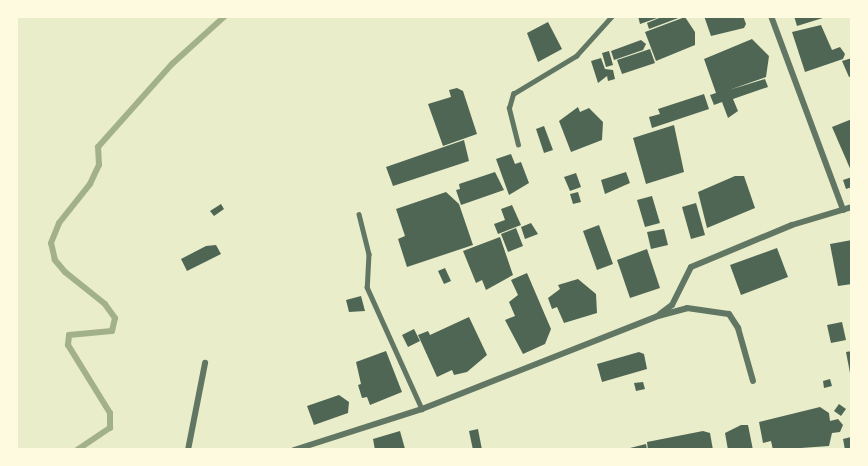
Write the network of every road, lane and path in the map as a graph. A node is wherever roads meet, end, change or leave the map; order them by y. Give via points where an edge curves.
1 (612, 16) edge
2 (771, 16) edge
3 (518, 145) dead end
4 (852, 207) edge
5 (843, 210) junction
6 (359, 214) dead end
7 (658, 316) junction
8 (205, 363) dead end
9 (753, 381) dead end
10 (422, 409) junction
11 (188, 450) edge
12 (294, 450) edge

1 - 3 lane via 576,56 513,94 508,108
2 - 5 street
4 - 5 street
5 - 7 street via 792,225 691,267 672,305
6 - 10 lane via 369,254 367,287
7 - 9 street via 687,309 729,314 738,328
7 - 10 street
8 - 11 street
10 - 12 street

